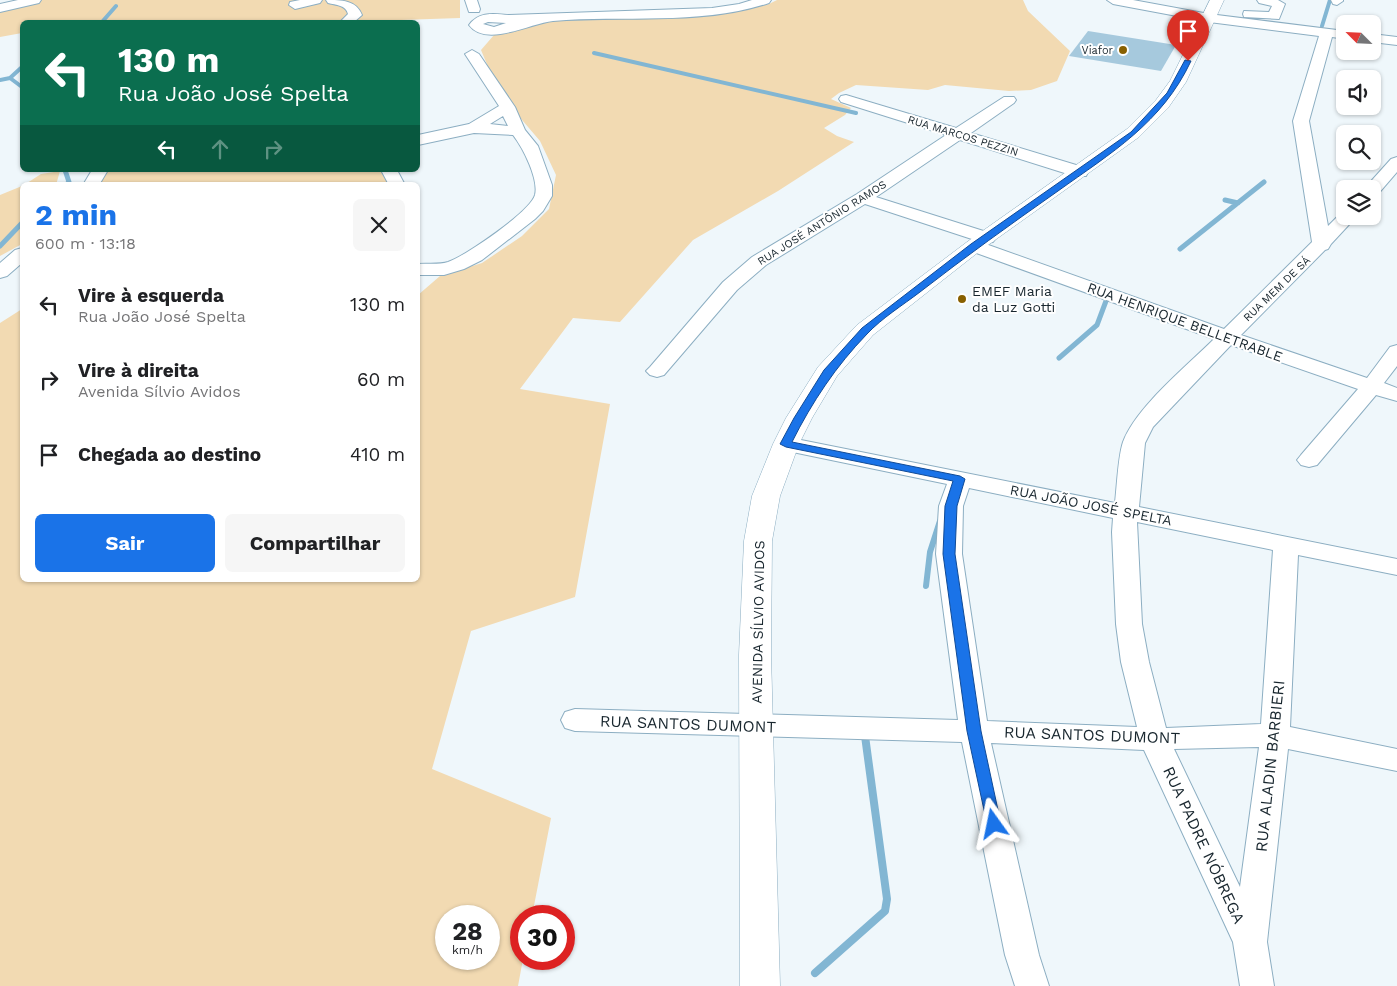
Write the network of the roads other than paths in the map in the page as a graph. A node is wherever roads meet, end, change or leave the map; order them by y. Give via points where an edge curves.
1 (35, 0) edge
2 (316, 0) edge
3 (332, 0) edge
4 (766, 0) edge
5 (1113, 0) edge
6 (1263, 0) edge
7 (1135, 2) edge
8 (295, 5) dead end
9 (0, 8) edge
10 (1213, 9) edge
11 (475, 14) edge
12 (349, 20) edge
13 (505, 23) junction
14 (1327, 32) junction
15 (1336, 34) edge
16 (1381, 39) edge
17 (1397, 41) edge
18 (468, 45) junction
19 (846, 99) dead end
20 (1009, 100) dead end
21 (507, 107) junction
22 (474, 128) junction
23 (518, 131) junction
24 (956, 134) junction
25 (420, 140) edge
26 (1397, 162) edge
27 (1080, 172) junction
28 (1381, 181) edge
29 (1381, 187) edge
30 (1397, 187) edge
31 (863, 198) junction
32 (1340, 225) edge
33 (981, 242) junction
34 (1322, 245) junction
35 (20, 256) edge
36 (0, 272) edge
37 (422, 274) edge
38 (1228, 337) junction
39 (1397, 351) edge
40 (657, 371) dead end
41 (1371, 387) junction
42 (1397, 395) edge
43 (786, 444) junction
44 (1309, 460) dead end
45 (960, 479) junction
46 (1126, 512) junction
47 (1286, 545) junction
48 (1397, 567) edge
49 (575, 720) dead end
50 (757, 726) junction
51 (974, 731) junction
52 (1275, 735) junction
53 (1154, 739) junction
54 (1397, 760) edge
55 (1250, 942) junction
56 (760, 986) edge
57 (1032, 986) edge
58 (1257, 986) edge

1 - 9 street
2 - 8 street
3 - 12 street via 354,8 355,15
4 - 13 street via 712,12 551,17
5 - 7 street
6 - 10 street via 1279,4 1274,16
7 - 10 street
10 - 14 street
10 - 27 main road, AVENIDA SÍLVIO AVIDOS via 1178,82 1162,104 1133,133
11 - 13 street
11 - 18 street
13 - 18 street via 478,44
14 - 15 street
14 - 34 street, RUA MEM DE SÁ via 1300,121
16 - 17 street
18 - 21 street
19 - 24 street, RUA MARCOS PEZZIN
20 - 24 street, RUA JOSÉ ANTÔNIO RAMOS
21 - 22 street
21 - 23 street
22 - 23 street
22 - 25 street
23 - 37 street via 530,146 544,185 537,207 475,256 457,265
24 - 27 street, RUA MARCOS PEZZIN
24 - 31 street, RUA JOSÉ ANTÔNIO RAMOS
26 - 28 street
27 - 33 main road, AVENIDA SÍLVIO AVIDOS
29 - 30 street
31 - 33 street, RUA HENRIQUE BELLETRABLE
31 - 40 street, RUA JOSÉ ANTÔNIO RAMOS via 743,274
32 - 34 street
33 - 38 street, RUA HENRIQUE BELLETRABLE
33 - 43 main road, AVENIDA SÍLVIO AVIDOS via 889,310 847,348 827,372
34 - 38 street, RUA MEM DE SÁ
35 - 36 street
38 - 41 street, RUA HENRIQUE BELLETRABLE
38 - 46 street, RUA MEM DE SÁ via 1143,425 1134,443
39 - 41 street
41 - 42 street, RUA HENRIQUE BELLETRABLE
41 - 44 street
43 - 45 street, RUA JOÃO JOSÉ SPELTA
43 - 50 main road, AVENIDA SÍLVIO AVIDOS via 766,496 758,541 754,655
45 - 46 street, RUA JOÃO JOSÉ SPELTA
45 - 51 street via 951,506 949,554
46 - 47 street, RUA JOÃO JOSÉ SPELTA
46 - 53 street, RUA PADRE NÓBREGA via 1124,532 1129,624
47 - 48 street, RUA JOÃO JOSÉ SPELTA
47 - 52 street, RUA ALADIN BARBIERI
49 - 50 street, RUA SANTOS DUMONT
50 - 51 street, RUA SANTOS DUMONT
50 - 56 main road, AVENIDA SÍLVIO AVIDOS
51 - 53 street, RUA SANTOS DUMONT
51 - 57 street via 1022,955
52 - 53 street, RUA SANTOS DUMONT
52 - 54 street, RUA SANTOS DUMONT
52 - 55 street, RUA ALADIN BARBIERI
53 - 55 street, RUA PADRE NÓBREGA
55 - 58 street, RUA ALADIN BARBIERI

